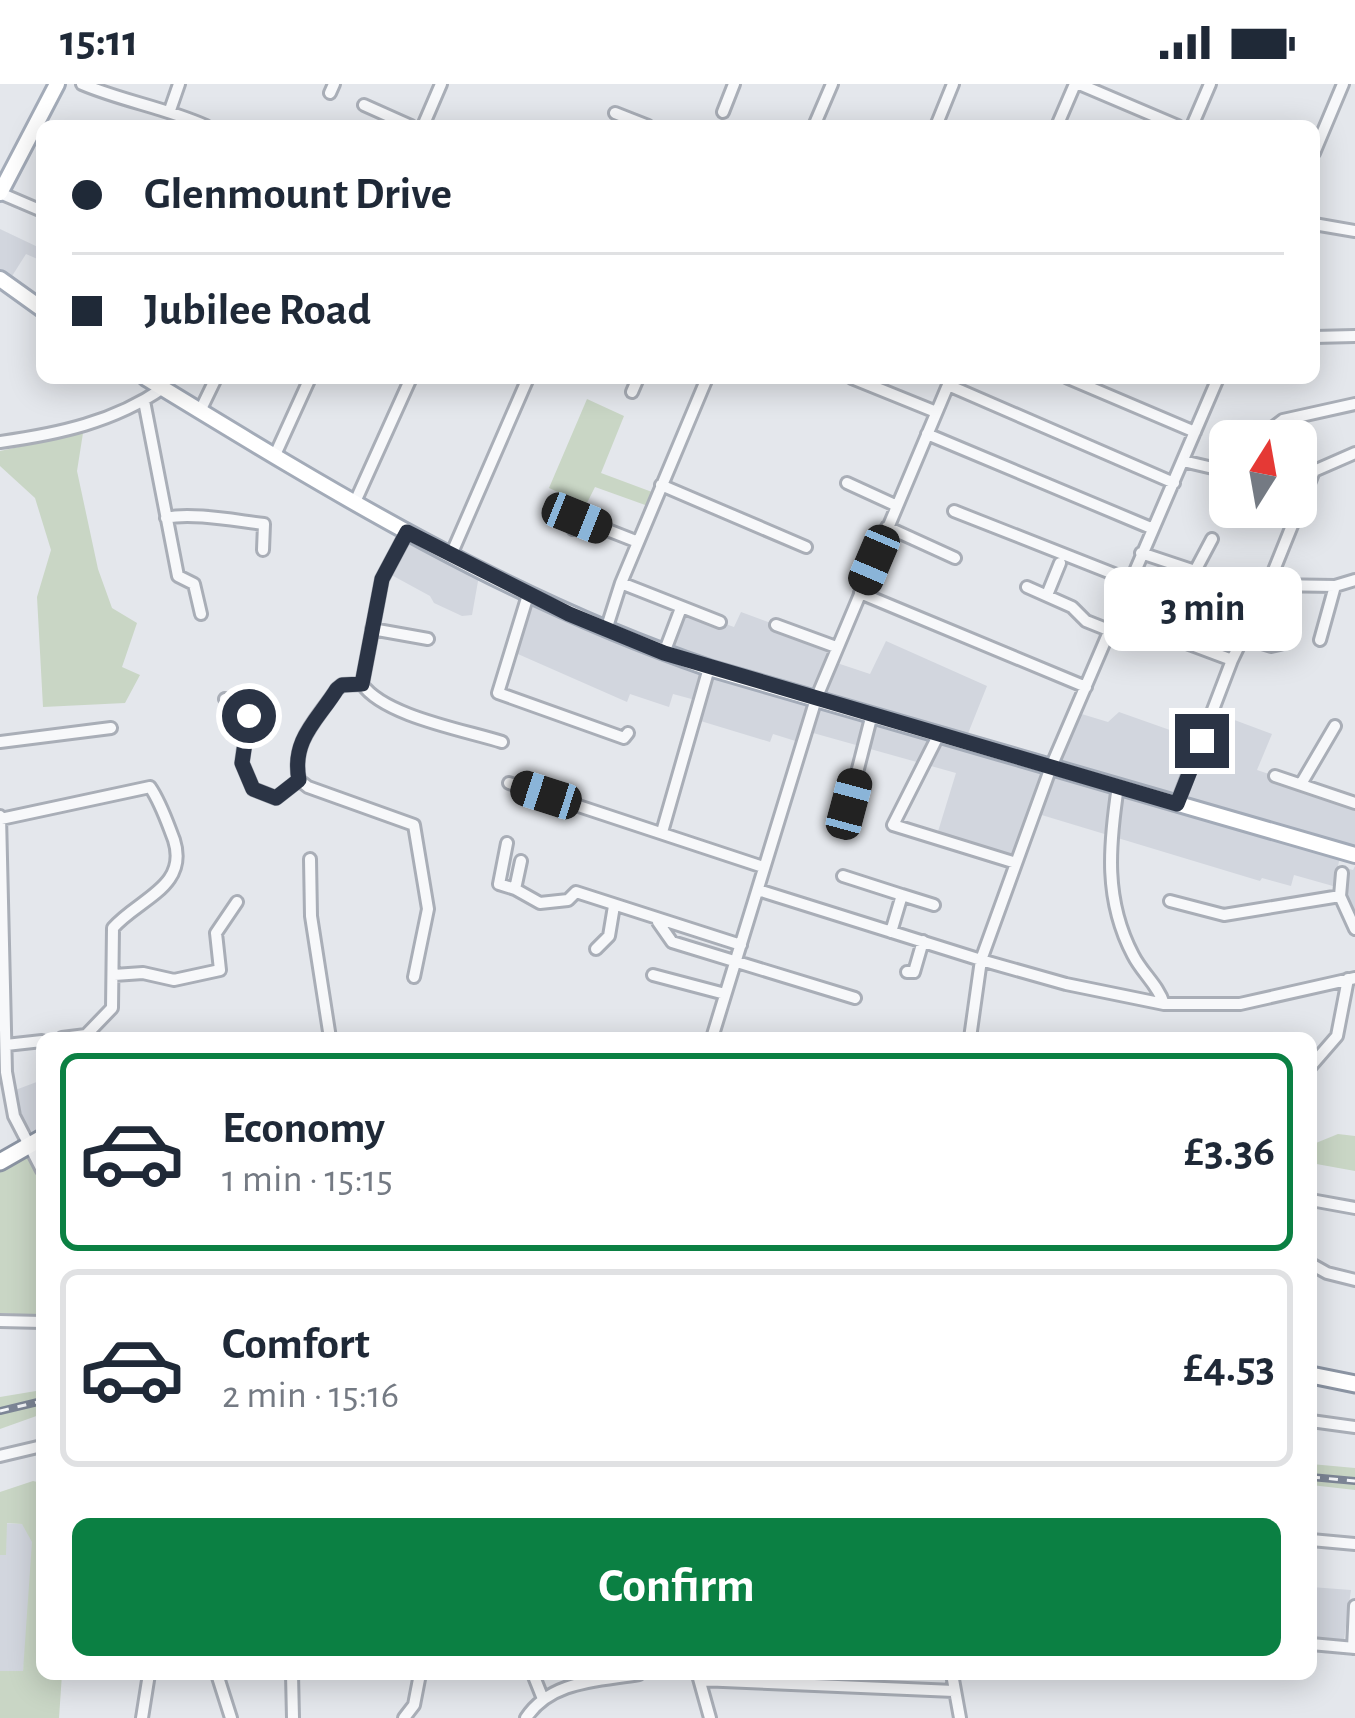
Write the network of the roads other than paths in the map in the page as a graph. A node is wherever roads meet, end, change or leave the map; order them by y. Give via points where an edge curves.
1 (56, 84) edge
2 (82, 84) edge
3 (179, 84) edge
4 (441, 84) edge
5 (734, 84) edge
6 (832, 84) edge
7 (953, 84) edge
8 (1077, 84) edge
9 (1210, 84) edge
10 (1343, 84) edge
11 (364, 105) dead end
12 (170, 110) junction
13 (724, 112) dead end
14 (615, 113) dead end
15 (38, 120) edge
16 (192, 120) edge
17 (398, 120) edge
18 (426, 120) edge
19 (633, 120) edge
20 (817, 120) edge
21 (938, 120) edge
22 (1060, 120) edge
23 (1164, 120) edge
24 (1195, 120) edge
25 (36, 123) edge
26 (1320, 139) edge
27 (0, 193) edge
28 (36, 208) edge
29 (1320, 225) edge
30 (1355, 231) edge
31 (0, 279) edge
32 (36, 305) edge
33 (1354, 333) edge
34 (1320, 336) edge
35 (156, 384) edge
36 (213, 384) edge
37 (307, 384) edge
38 (408, 384) edge
39 (525, 384) edge
40 (635, 384) edge
41 (704, 384) edge
42 (867, 384) edge
43 (948, 384) edge
44 (953, 384) edge
45 (1082, 384) edge
46 (1215, 384) edge
47 (163, 388) junction
48 (632, 392) dead end
49 (144, 401) junction
50 (1355, 404) edge
51 (201, 409) junction
52 (936, 412) junction
53 (1283, 420) edge
54 (1195, 432) junction
55 (927, 434) junction
56 (0, 442) edge
57 (1355, 453) edge
58 (275, 455) junction
59 (1183, 461) junction
60 (1209, 467) edge
61 (1317, 470) edge
62 (1174, 483) junction
63 (846, 484) dead end
64 (662, 485) junction
65 (355, 502) junction
66 (895, 505) junction
67 (954, 511) dead end
68 (166, 518) junction
69 (577, 519) dead end
70 (887, 527) junction
71 (1151, 528) junction
72 (1291, 528) edge
73 (407, 532) junction
74 (1212, 539) dead end
75 (638, 542) junction
76 (806, 547) dead end
77 (263, 550) dead end
78 (953, 554) dead end
79 (1141, 554) junction
80 (451, 555) junction
81 (1060, 563) dead end
82 (1196, 572) junction
83 (1129, 580) junction
84 (1355, 580) edge
85 (621, 583) junction
86 (1268, 585) junction
87 (1190, 586) dead end
88 (1335, 586) junction
89 (1027, 587) dead end
90 (860, 593) junction
91 (528, 595) junction
92 (1047, 596) junction
93 (681, 608) junction
94 (201, 614) dead end
95 (1117, 617) junction
96 (720, 622) dead end
97 (776, 625) dead end
98 (372, 629) junction
99 (605, 630) junction
100 (1111, 631) junction
101 (1244, 637) junction
102 (428, 639) dead end
103 (1320, 640) dead end
104 (1280, 644) dead end
105 (836, 647) junction
106 (664, 653) junction
107 (1232, 660) junction
108 (709, 668) junction
109 (362, 684) junction
110 (1086, 687) junction
111 (816, 698) junction
112 (225, 699) dead end
113 (872, 714) junction
114 (1335, 726) dead end
115 (111, 728) dead end
116 (939, 734) junction
117 (625, 739) dead end
118 (0, 742) edge
119 (502, 742) dead end
120 (1051, 767) junction
121 (1275, 776) dead end
122 (299, 780) junction
123 (509, 783) dead end
124 (1301, 784) junction
125 (1117, 793) junction
126 (1355, 803) edge
127 (849, 804) dead end
128 (1177, 804) junction
129 (0, 818) edge
130 (662, 832) junction
131 (507, 842) dead end
132 (1354, 852) edge
133 (310, 859) dead end
134 (521, 861) dead end
135 (1016, 863) junction
136 (763, 867) junction
137 (1342, 873) dead end
138 (843, 876) dead end
139 (515, 889) junction
140 (758, 890) junction
141 (902, 896) junction
142 (1340, 896) junction
143 (237, 902) dead end
144 (1170, 902) dead end
145 (934, 905) dead end
146 (614, 907) junction
147 (658, 922) junction
148 (1355, 929) edge
149 (891, 932) junction
150 (923, 941) junction
151 (741, 946) junction
152 (596, 949) dead end
153 (981, 960) junction
154 (735, 962) junction
155 (907, 972) dead end
156 (114, 975) junction
157 (653, 975) dead end
158 (414, 977) dead end
159 (1352, 979) edge
160 (725, 994) junction
161 (855, 998) dead end
162 (1164, 1004) junction
163 (89, 1032) edge
164 (329, 1032) edge
165 (714, 1032) edge
166 (971, 1032) edge
167 (36, 1041) edge
168 (6, 1045) junction
169 (1317, 1059) edge
170 (14, 1116) junction
171 (0, 1117) edge
172 (36, 1141) edge
173 (0, 1162) edge
174 (1317, 1201) edge
175 (1355, 1208) edge
176 (1317, 1267) edge
177 (1355, 1280) edge
178 (0, 1321) edge
179 (36, 1322) edge
180 (1317, 1376) edge
181 (1355, 1384) edge
182 (1317, 1422) edge
183 (1355, 1427) edge
184 (36, 1447) edge
185 (0, 1456) edge
186 (1317, 1541) edge
187 (1355, 1544) edge
188 (1355, 1606) edge
189 (1317, 1644) edge
190 (1354, 1648) edge
191 (148, 1680) edge
192 (219, 1680) edge
193 (292, 1680) edge
194 (419, 1680) edge
195 (535, 1680) edge
196 (601, 1680) edge
197 (700, 1680) edge
198 (754, 1680) edge
199 (953, 1680) edge
200 (954, 1691) junction
201 (543, 1699) junction
202 (142, 1718) edge
203 (231, 1718) edge
204 (295, 1718) edge
205 (404, 1718) edge
206 (526, 1718) edge
207 (710, 1718) edge
208 (960, 1718) edge

1 - 15 main road
2 - 12 street
3 - 12 street
4 - 18 street
5 - 13 street
6 - 20 street
7 - 21 street
8 - 22 street
8 - 23 street
9 - 24 street
10 - 26 street
11 - 17 street
12 - 16 street
14 - 19 street
25 - 27 main road
27 - 28 street
29 - 30 street
31 - 32 main road
33 - 34 street
35 - 47 main road
36 - 51 street
37 - 58 street
38 - 65 street
39 - 80 street
40 - 48 street
41 - 64 street
42 - 52 street
43 - 52 street
44 - 62 street
45 - 54 street
46 - 54 street
47 - 49 street
47 - 51 main road
49 - 56 street via 49,435
49 - 68 street
50 - 53 street
51 - 58 main road
52 - 55 street
54 - 59 street
55 - 66 street
55 - 71 street
57 - 61 street
58 - 65 main road
59 - 60 street
59 - 62 street
62 - 71 street
63 - 66 street
64 - 75 street
64 - 76 street
65 - 73 main road
66 - 70 street
67 - 83 street
68 - 77 street via 264,524
68 - 94 street via 178,577 194,584
69 - 75 street
70 - 78 street
70 - 90 street
71 - 79 street
72 - 86 street
73 - 80 main road
73 - 98 street via 382,579
74 - 82 street
75 - 85 street
79 - 82 street
79 - 83 street
80 - 91 main road
81 - 92 street
82 - 87 street
83 - 95 street
84 - 88 street
85 - 93 street
85 - 99 street
86 - 88 street
86 - 101 street
88 - 103 street
89 - 92 street
90 - 105 street
90 - 110 street
91 - 99 main road
91 - 117 street via 497,696
92 - 100 street
93 - 96 street
93 - 106 street
95 - 100 street
95 - 107 street
97 - 105 street
98 - 102 street
98 - 109 street
99 - 106 main road
100 - 110 street
101 - 104 street
101 - 107 street
105 - 111 street
106 - 108 main road
107 - 128 street
108 - 111 main road
108 - 130 street
109 - 119 street via 402,712
109 - 122 street via 337,689 305,730
110 - 120 street
111 - 113 main road
111 - 136 street
112 - 122 street via 253,716 242,763 253,789 276,798
113 - 116 main road
113 - 127 street
114 - 124 street
115 - 118 street
116 - 120 main road
116 - 135 street via 892,825
120 - 125 main road
120 - 135 street
121 - 124 street
122 - 158 street via 414,825 428,909
123 - 130 street
124 - 126 street
125 - 128 main road
125 - 162 street via 1112,901
128 - 132 main road
129 - 156 street via 152,789 178,867 113,928
129 - 168 street
130 - 136 street
131 - 139 street via 500,884
133 - 164 street
134 - 139 street
135 - 153 street
136 - 140 street
137 - 142 street
138 - 141 street
139 - 146 street via 540,903 576,892
140 - 149 street
140 - 151 street
141 - 145 street
141 - 149 street
142 - 144 street via 1224,915
142 - 148 street
143 - 156 street via 216,933 222,975
146 - 147 street
146 - 152 street via 609,936
147 - 151 street
147 - 154 street via 672,942
149 - 150 street
150 - 153 street
150 - 155 street via 914,972
151 - 154 street
153 - 162 street
153 - 166 street
154 - 160 street
154 - 161 street
156 - 163 street via 112,1008
157 - 160 street
159 - 162 street via 1240,1004
159 - 169 street via 1336,1036
160 - 165 street
167 - 168 street
168 - 170 street
170 - 171 street
170 - 172 street
172 - 173 highway
174 - 175 street
176 - 177 street
178 - 179 street
180 - 181 highway
182 - 183 street
184 - 185 street
186 - 187 street
188 - 190 street
189 - 190 street
191 - 202 street
192 - 203 street
193 - 204 street
194 - 205 street
195 - 201 street
196 - 201 street
197 - 207 street
198 - 200 street
199 - 200 street
200 - 208 street
201 - 206 street

